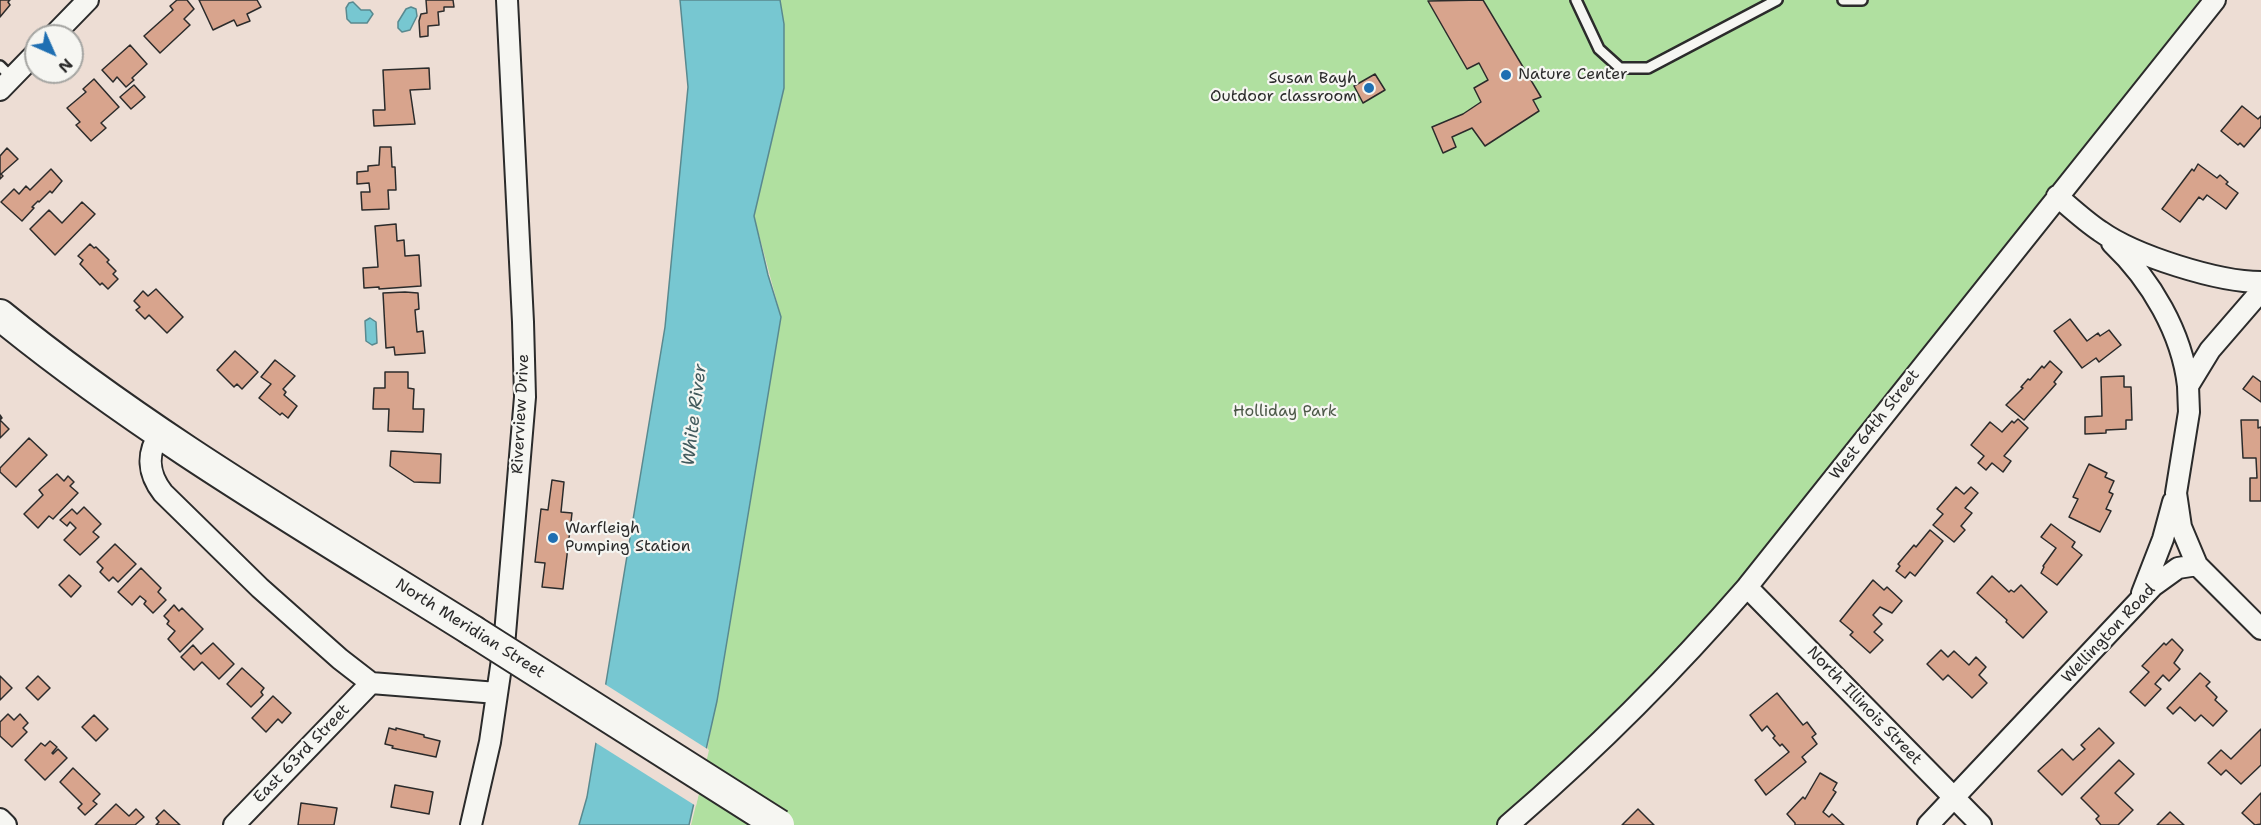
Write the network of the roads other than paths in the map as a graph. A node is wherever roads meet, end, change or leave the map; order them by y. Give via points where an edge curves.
1 (88, 0) edge
2 (507, 0) edge
3 (1576, 0) edge
4 (1777, 0) edge
5 (1843, 0) edge
6 (1862, 0) edge
7 (2215, 0) edge
8 (65, 24) edge
9 (24, 62) edge
10 (4, 78) edge
11 (2057, 196) junction
12 (2099, 231) junction
13 (2261, 282) edge
14 (2261, 291) edge
15 (0, 315) edge
16 (2188, 386) junction
17 (160, 433) junction
18 (2176, 493) junction
19 (2197, 565) junction
20 (1747, 587) junction
21 (2130, 610) junction
22 (2261, 629) edge
23 (371, 683) junction
24 (497, 693) junction
25 (1954, 798) junction
26 (0, 819) edge
27 (6, 825) edge
28 (234, 825) edge
29 (471, 825) edge
30 (779, 825) edge
31 (1508, 825) edge
32 (1928, 825) edge
33 (1981, 825) edge

1 - 8 street
2 - 24 street, Riverview Drive via 525,397
3 - 4 lane via 1599,49 1620,68 1648,68
5 - 6 lane
7 - 11 street, West 64th Street
9 - 10 street
11 - 12 street
11 - 20 street, West 64th Street
12 - 13 street via 2147,255 2213,274
12 - 16 street via 2121,252 2159,304 2178,342
14 - 16 street via 2210,351
15 - 17 main road, North Meridian Street
16 - 18 street
17 - 23 street via 149,460 155,482 163,493 260,588
17 - 30 main road, North Meridian Street, bridge
18 - 19 street via 2181,527
18 - 21 street via 2150,574
19 - 21 street, Wellington Road via 2170,573
19 - 22 street
20 - 25 street, North Illinois Street
20 - 31 street, West 64th Street via 1673,669
21 - 25 street, Wellington Road
23 - 24 street
23 - 28 street, East 63rd Street
24 - 29 street, Riverview Drive
25 - 32 street, Wellington Road
25 - 33 street, North Illinois Street
26 - 27 street

